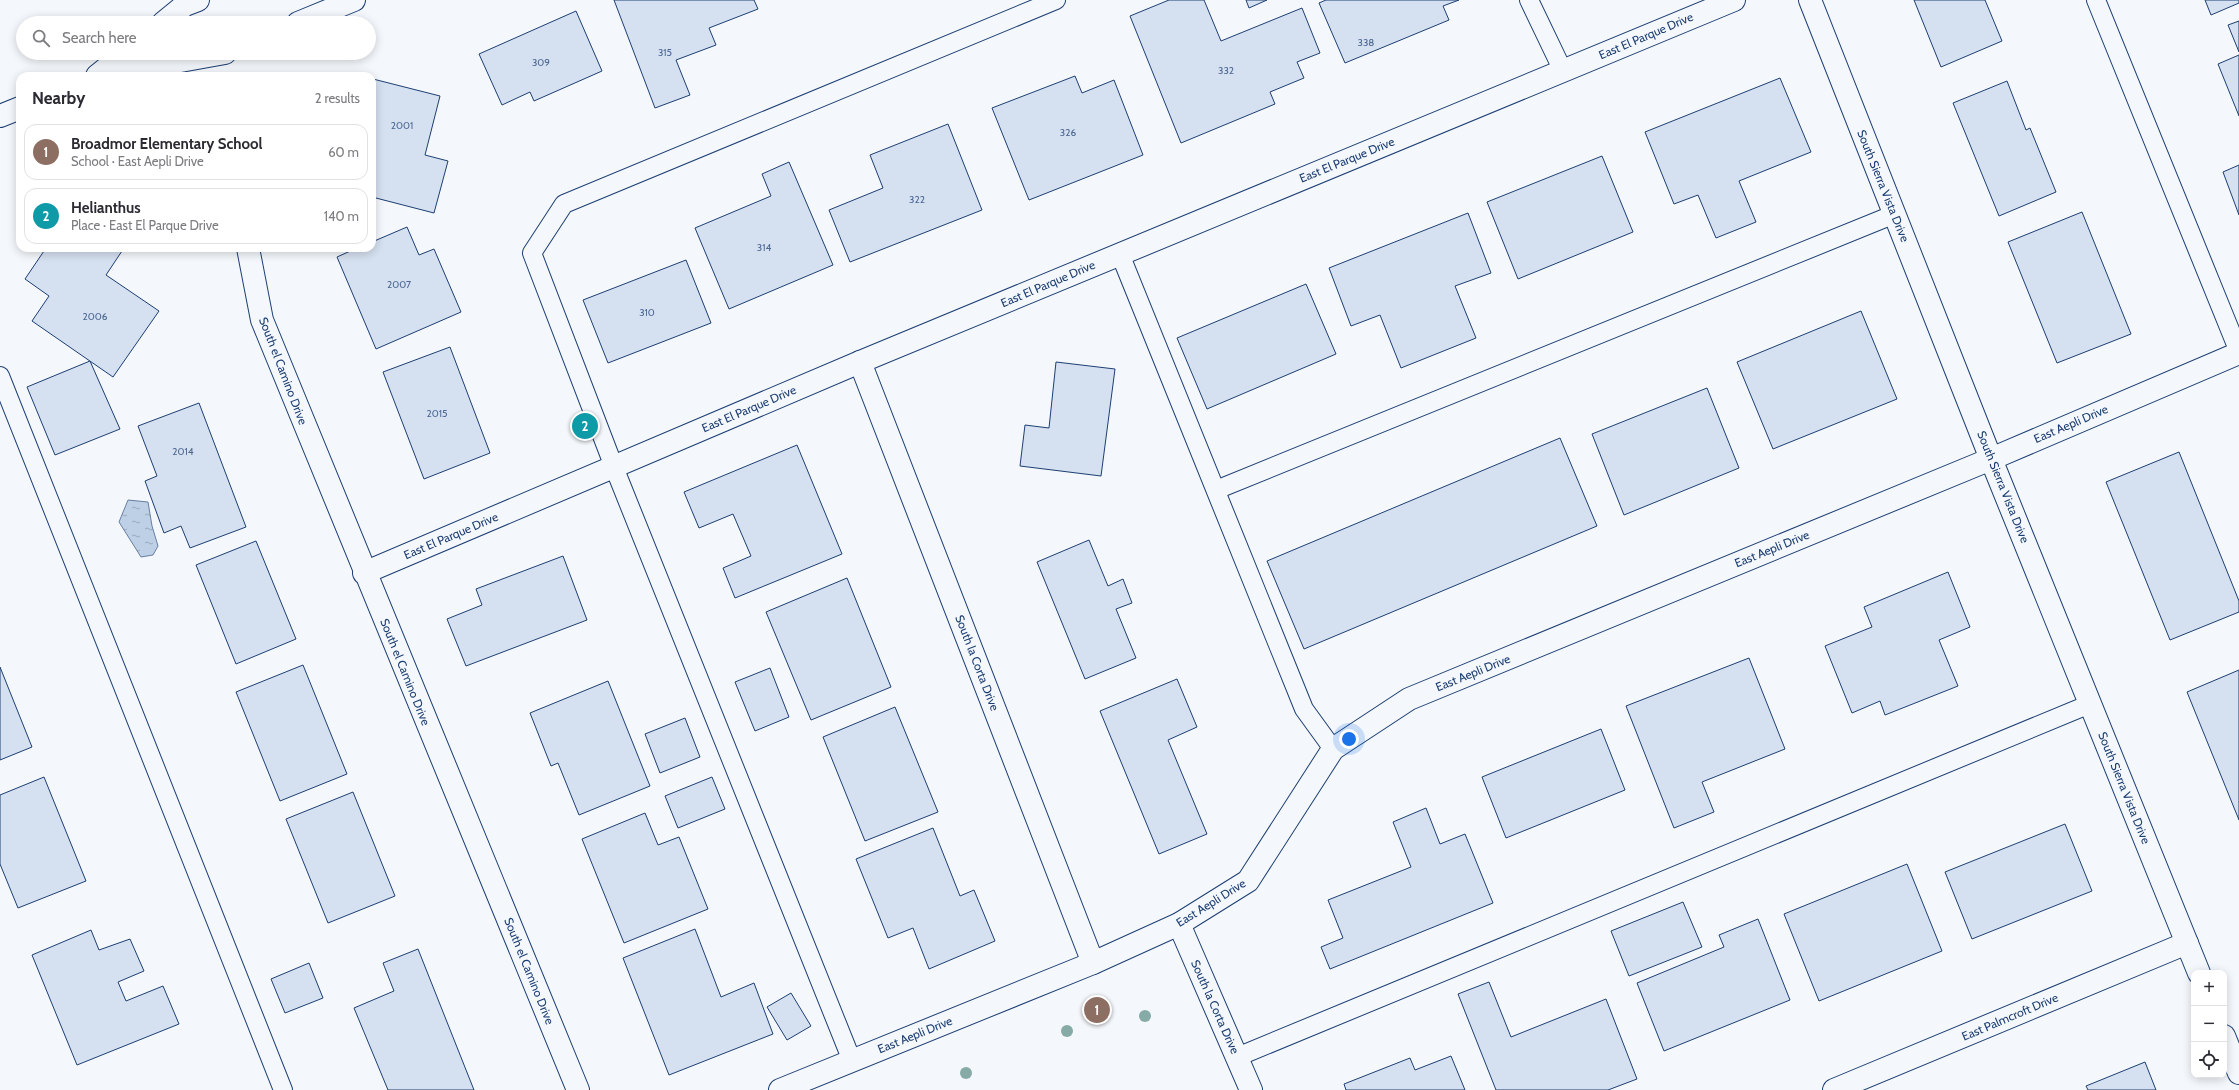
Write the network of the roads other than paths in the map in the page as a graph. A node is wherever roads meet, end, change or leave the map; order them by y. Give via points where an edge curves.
1 (198, 0) edge
2 (354, 0) edge
3 (1056, 0) edge
4 (1529, 0) edge
5 (1734, 0) edge
6 (1810, 0) edge
7 (2096, 0) edge
8 (172, 16) edge
9 (315, 16) edge
10 (116, 60) edge
11 (186, 60) edge
12 (1563, 71) junction
13 (102, 72) edge
14 (119, 72) edge
15 (16, 110) edge
16 (0, 116) edge
17 (1895, 214) junction
18 (249, 252) edge
19 (1120, 254) junction
20 (2239, 353) edge
21 (860, 362) junction
22 (0, 376) edge
23 (1991, 459) junction
24 (614, 467) junction
25 (1216, 490) junction
26 (364, 573) junction
27 (2090, 704) junction
28 (1333, 750) junction
29 (1179, 924) junction
30 (2186, 943) junction
31 (1093, 963) junction
32 (2198, 970) edge
33 (2226, 1042) edge
34 (1237, 1057) junction
35 (852, 1061) junction
36 (2239, 1073) edge
37 (283, 1090) edge
38 (578, 1090) edge
39 (780, 1090) edge
40 (1251, 1090) edge
41 (1834, 1090) edge

1 - 8 street
2 - 9 street
3 - 24 lane via 564,204 532,253
4 - 12 lane
5 - 12 street, East El Parque Drive
6 - 17 street, South Sierra Vista Drive
7 - 20 lane
10 - 13 street
11 - 14 street
12 - 19 street, East El Parque Drive
15 - 16 street
17 - 23 street, South Sierra Vista Drive
17 - 25 lane
18 - 26 street, South el Camino Drive via 262,320
19 - 21 street, East El Parque Drive
19 - 25 lane
20 - 23 street, East Aepli Drive
21 - 24 street, East El Parque Drive
21 - 31 street, South la Corta Drive
22 - 37 lane
23 - 27 street, South Sierra Vista Drive
23 - 28 street, East Aepli Drive via 1409,699
24 - 26 street, East El Parque Drive
24 - 35 lane
25 - 28 lane via 1304,709
26 - 38 street, South el Camino Drive
27 - 30 street, South Sierra Vista Drive
27 - 34 lane
28 - 29 street, East Aepli Drive via 1248,881
29 - 31 street, East Aepli Drive
29 - 34 street, South la Corta Drive
30 - 32 street, South Sierra Vista Drive
30 - 41 street, East Palmcroft Drive
31 - 35 street, East Aepli Drive
33 - 36 street
34 - 40 street, South la Corta Drive
35 - 39 street, East Aepli Drive

